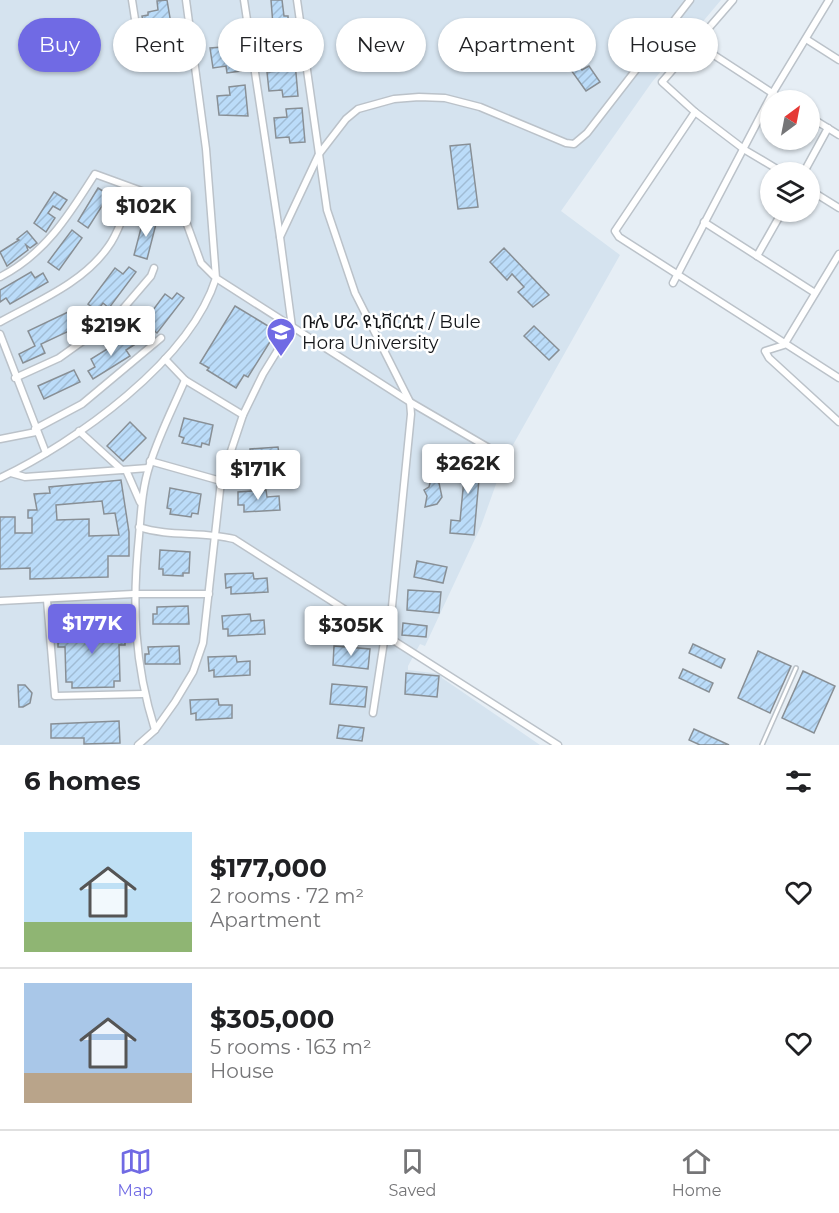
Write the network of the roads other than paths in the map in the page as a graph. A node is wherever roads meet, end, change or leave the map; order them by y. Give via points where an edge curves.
1 (132, 0) edge
2 (186, 0) edge
3 (244, 0) edge
4 (297, 0) edge
5 (690, 0) edge
6 (733, 0) edge
7 (829, 0) edge
8 (135, 18) edge
9 (189, 18) edge
10 (718, 18) edge
11 (806, 39) junction
12 (718, 58) edge
13 (839, 60) edge
14 (196, 72) edge
15 (671, 72) edge
16 (766, 90) edge
17 (774, 90) edge
18 (694, 112) junction
19 (760, 119) edge
20 (820, 123) edge
21 (828, 128) junction
22 (839, 135) edge
23 (745, 150) junction
24 (319, 154) junction
25 (765, 162) edge
26 (809, 162) edge
27 (820, 196) edge
28 (839, 208) edge
29 (123, 217) dead end
30 (704, 222) junction
31 (776, 222) edge
32 (280, 237) junction
33 (839, 254) edge
34 (757, 256) junction
35 (154, 268) dead end
36 (676, 275) junction
37 (0, 277) edge
38 (216, 278) junction
39 (673, 283) dead end
40 (815, 294) junction
41 (0, 321) edge
42 (292, 327) junction
43 (0, 334) edge
44 (161, 338) dead end
45 (784, 345) junction
46 (165, 359) junction
47 (838, 376) edge
48 (15, 378) junction
49 (185, 380) junction
50 (410, 402) junction
51 (243, 415) junction
52 (839, 422) edge
53 (36, 431) junction
54 (79, 431) junction
55 (0, 439) edge
56 (494, 451) dead end
57 (46, 453) junction
58 (149, 465) junction
59 (124, 470) junction
60 (11, 472) junction
61 (0, 478) edge
62 (221, 481) junction
63 (141, 504) junction
64 (139, 527) junction
65 (213, 534) junction
66 (134, 594) junction
67 (209, 594) junction
68 (47, 600) junction
69 (0, 601) edge
70 (387, 636) junction
71 (796, 668) dead end
72 (143, 694) junction
73 (373, 713) dead end
74 (155, 730) junction
75 (138, 745) edge
76 (558, 745) edge
77 (762, 745) edge

1 - 8 street
2 - 9 street
3 - 32 street
4 - 24 street
5 - 24 street via 587,133 574,144 480,107 445,98 419,97 358,109 346,118
6 - 10 street
7 - 11 street
11 - 13 street
11 - 17 street
12 - 16 street
14 - 38 street
15 - 18 street via 662,82
18 - 23 street
18 - 36 street via 615,231
19 - 23 street
20 - 21 street
21 - 22 street
21 - 26 street
23 - 25 street
23 - 30 street
24 - 32 street
24 - 50 street via 327,210 338,246 365,313
27 - 28 street
29 - 41 street via 108,247 80,275
30 - 34 street
30 - 36 street
31 - 34 street
32 - 42 street
33 - 40 street
34 - 40 street
35 - 48 street via 115,318 59,358
36 - 39 street
36 - 45 street
37 - 38 street via 30,259 52,238 96,174 180,205 201,263
38 - 42 street
38 - 46 street via 196,319
40 - 45 street
42 - 50 street
42 - 51 street
43 - 48 street
44 - 53 street via 82,404
45 - 47 street
45 - 52 street via 765,351
46 - 49 street
46 - 54 street via 132,391
48 - 53 street
49 - 51 street
49 - 58 street
50 - 56 street
50 - 70 street
51 - 62 street
53 - 55 street
53 - 57 street
54 - 57 street
54 - 59 street
57 - 60 street
58 - 59 street
58 - 62 street
58 - 63 street
59 - 60 street via 25,477
59 - 63 street
60 - 61 street
62 - 65 street
63 - 64 street
64 - 65 street
64 - 66 street
65 - 67 street
65 - 70 street via 234,539
66 - 67 street
66 - 68 street
66 - 72 street
67 - 74 street via 202,643 192,672
68 - 69 street
68 - 72 street via 54,696
70 - 73 street
70 - 76 street
71 - 77 lane
72 - 74 street
74 - 75 street

